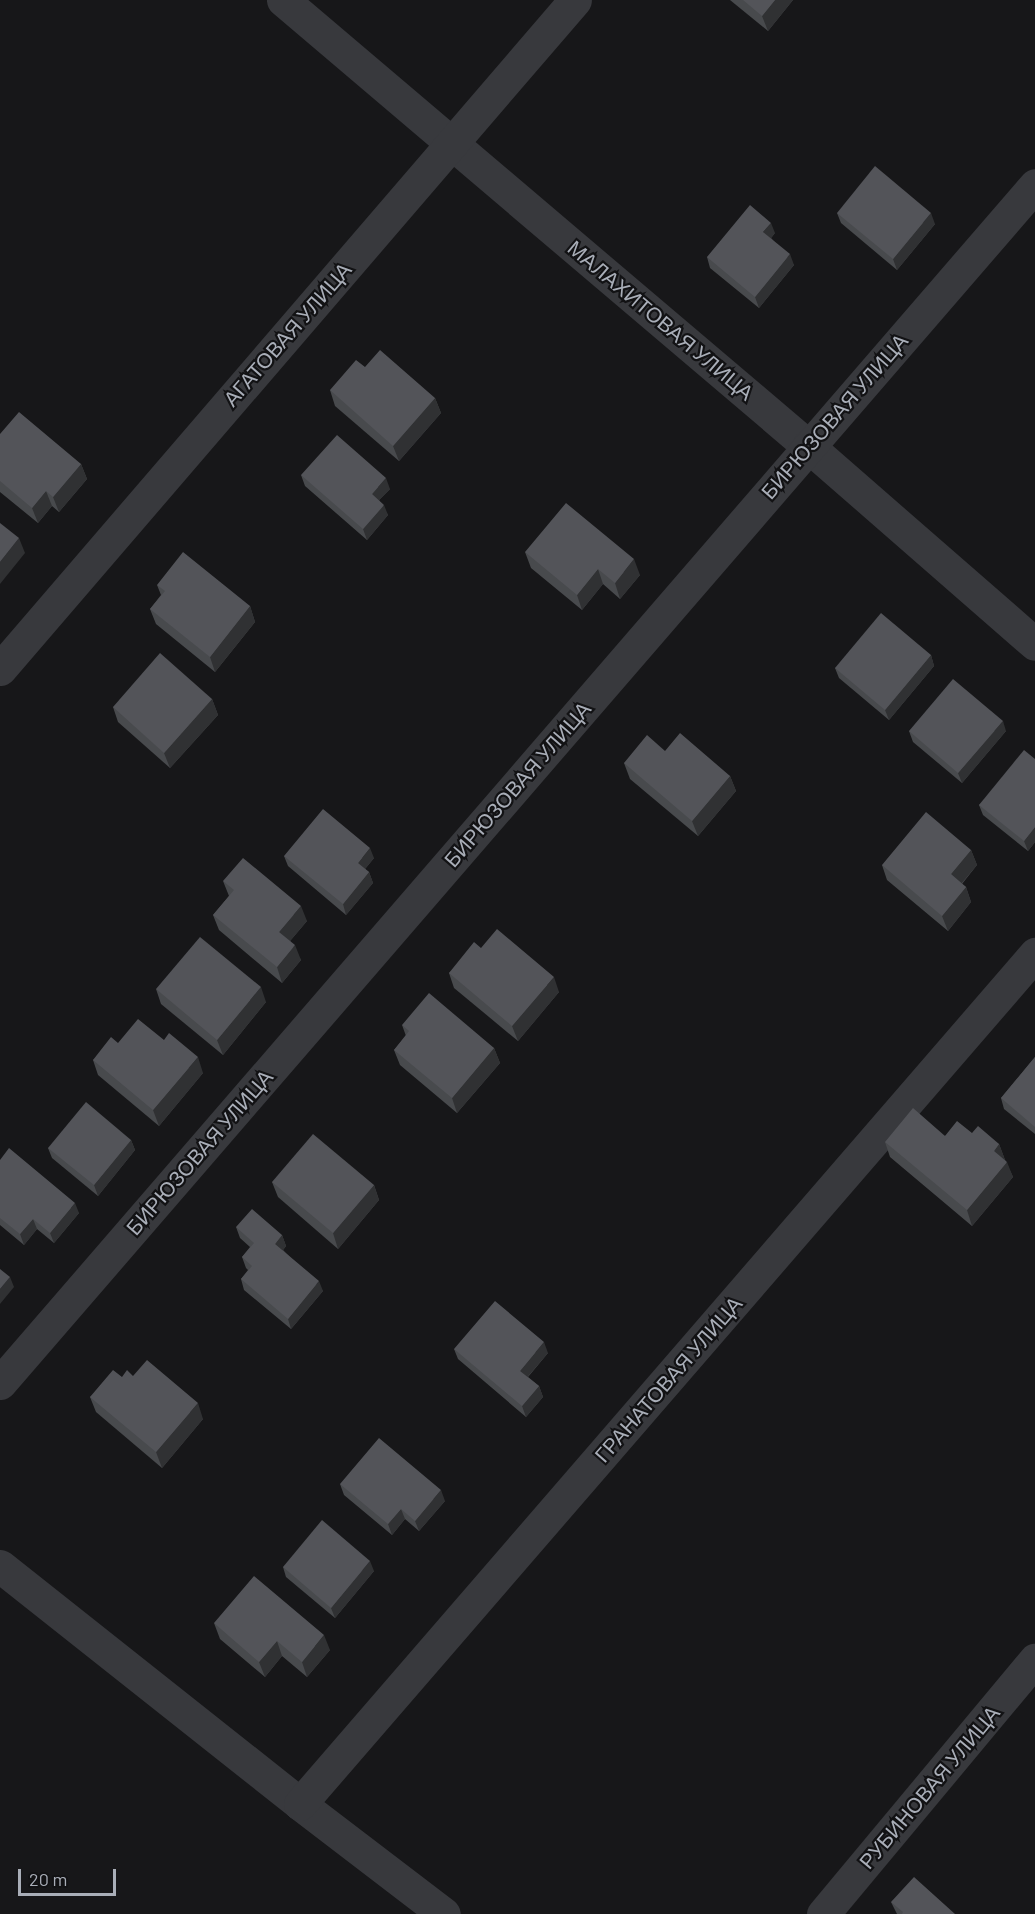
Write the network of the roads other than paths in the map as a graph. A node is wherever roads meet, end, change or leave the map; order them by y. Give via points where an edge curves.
1 (283, 0) edge
2 (575, 0) edge
3 (452, 142) junction
4 (1035, 185) edge
5 (808, 446) junction
6 (1035, 644) edge
7 (0, 669) edge
8 (1035, 954) edge
9 (0, 1383) edge
10 (0, 1566) edge
11 (1035, 1660) edge
12 (300, 1804) junction
13 (444, 1914) edge
14 (823, 1914) edge

1 - 3 street, МАЛАХИТОВАЯ УЛИЦА
2 - 3 street, АГАТОВАЯ УЛИЦА
3 - 5 street, МАЛАХИТОВАЯ УЛИЦА
3 - 7 street, АГАТОВАЯ УЛИЦА
4 - 5 street, БИРЮЗОВАЯ УЛИЦА
5 - 6 street, МАЛАХИТОВАЯ УЛИЦА
5 - 9 street, БИРЮЗОВАЯ УЛИЦА
8 - 12 street, ГРАНАТОВАЯ УЛИЦА
10 - 12 street
11 - 14 street, РУБИНОВАЯ УЛИЦА
12 - 13 street

